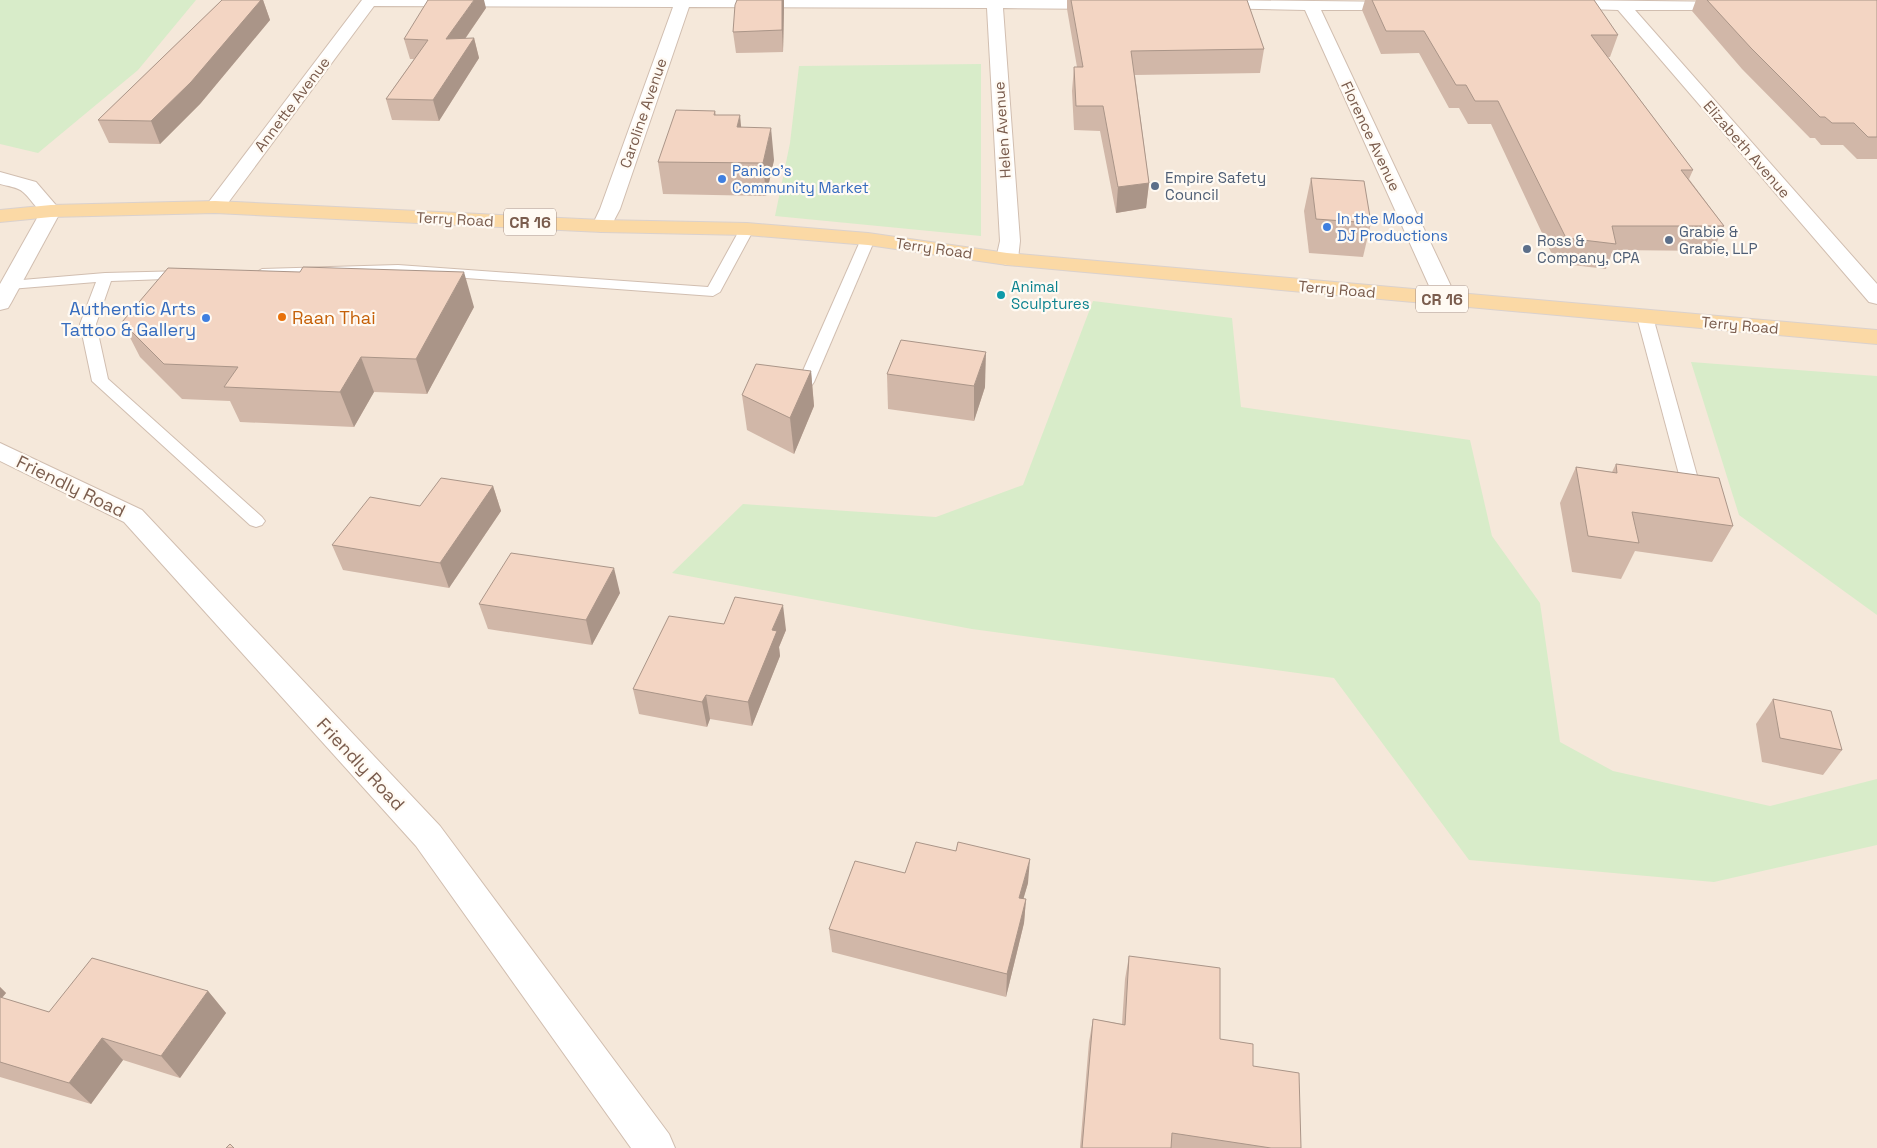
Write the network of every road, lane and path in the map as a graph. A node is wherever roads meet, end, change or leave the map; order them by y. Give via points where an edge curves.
1 (370, 0) edge
2 (682, 1) edge
3 (994, 2) edge
4 (1309, 2) edge
5 (1619, 2) edge
6 (1122, 4) edge
7 (1192, 4) edge
8 (1417, 5) edge
9 (1544, 5) edge
10 (1749, 5) edge
11 (0, 178) edge
12 (214, 207) junction
13 (51, 210) junction
14 (0, 216) edge
15 (602, 226) junction
16 (747, 229) junction
17 (868, 239) junction
18 (1008, 259) junction
19 (251, 273) edge
20 (202, 274) edge
21 (105, 277) junction
22 (5, 294) edge
23 (1877, 297) edge
24 (1446, 299) junction
25 (1645, 317) junction
26 (1877, 337) edge
27 (806, 382) edge
28 (0, 451) edge
29 (1695, 502) edge
30 (256, 521) dead end
31 (655, 1148) edge

1 - 2 street
1 - 12 street, Annette Avenue
2 - 3 street
2 - 15 street, Caroline Avenue
3 - 6 street
3 - 18 street, Helen Avenue via 1010,242
4 - 7 street
4 - 8 street
4 - 24 street, Florence Avenue
5 - 9 street
5 - 10 street
5 - 23 street, Elizabeth Avenue
11 - 13 street via 29,186
12 - 13 main road, Terry Road / CR 16
12 - 15 main road, Terry Road / CR 16
13 - 14 main road, CR 16
13 - 22 street
15 - 16 main road, Terry Road / CR 16
16 - 17 main road, Terry Road / CR 16
16 - 19 lane via 713,292 398,269
17 - 18 main road, Terry Road / CR 16
17 - 27 lane
18 - 24 main road, Terry Road / CR 16
20 - 21 lane
21 - 22 lane
21 - 30 lane via 88,324 100,381
24 - 25 main road, Terry Road / CR 16
25 - 26 main road, Terry Road / CR 16
25 - 29 lane
28 - 31 street, Friendly Road via 133,516 428,836

